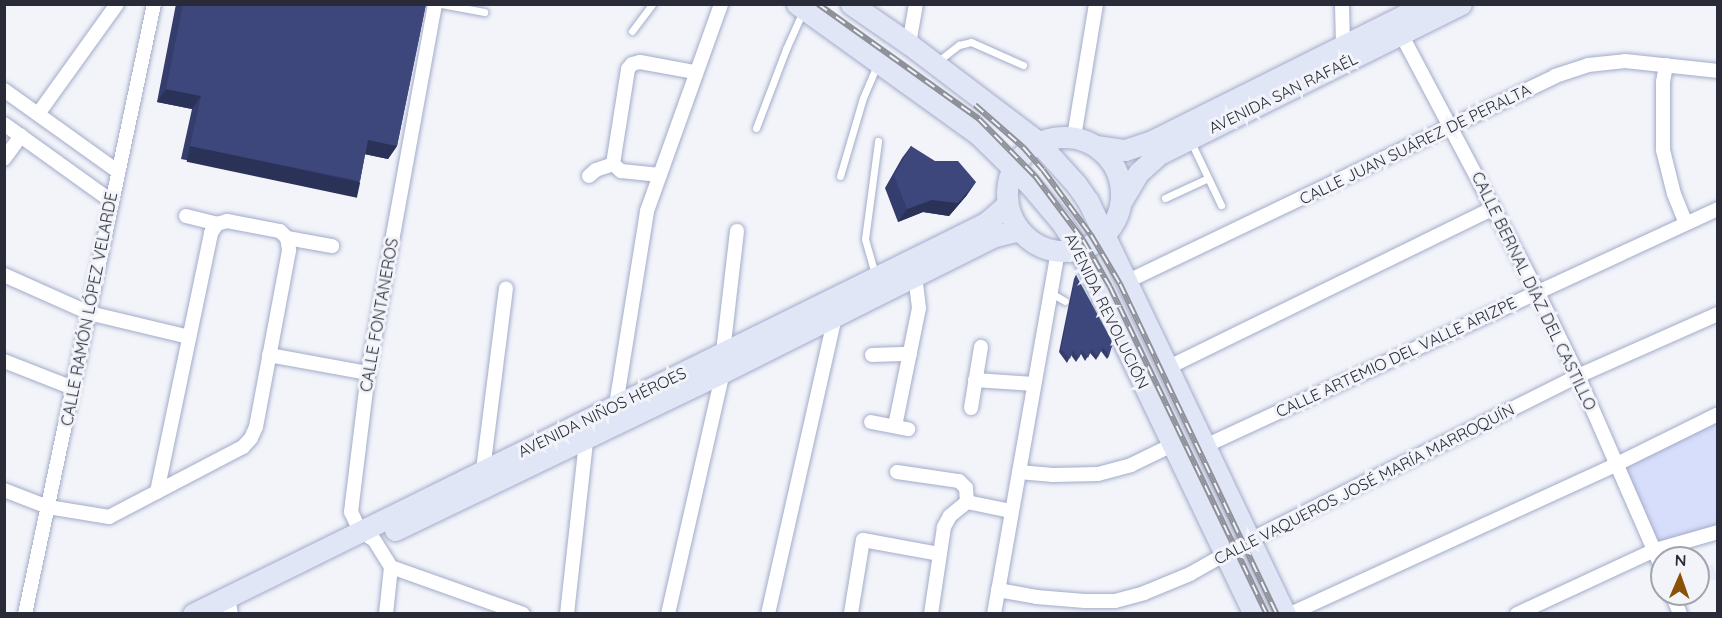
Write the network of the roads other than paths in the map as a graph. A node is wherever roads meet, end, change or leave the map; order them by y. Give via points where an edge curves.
1 (117, 4) edge
2 (154, 4) edge
3 (435, 4) edge
4 (441, 4) edge
5 (652, 4) edge
6 (721, 4) edge
7 (851, 4) edge
8 (916, 4) edge
9 (1096, 4) edge
10 (1342, 4) edge
11 (1427, 4) edge
12 (1460, 5) edge
13 (801, 7) edge
14 (484, 12) dead end
15 (1395, 28) junction
16 (632, 31) dead end
17 (909, 44) junction
18 (1343, 46) junction
19 (878, 63) junction
20 (935, 63) junction
21 (1023, 65) dead end
22 (1666, 65) junction
23 (695, 72) junction
24 (1718, 72) edge
25 (4, 90) edge
26 (38, 114) junction
27 (4, 124) edge
28 (1451, 127) junction
29 (756, 128) dead end
30 (21, 136) junction
31 (1074, 137) junction
32 (1189, 139) junction
33 (878, 141) dead end
34 (1038, 142) junction
35 (1096, 146) junction
36 (4, 159) edge
37 (613, 164) junction
38 (1012, 168) junction
39 (117, 171) junction
40 (660, 175) junction
41 (589, 176) dead end
42 (840, 176) dead end
43 (1208, 178) junction
44 (1165, 198) dead end
45 (1122, 200) junction
46 (111, 201) junction
47 (1007, 205) junction
48 (1221, 205) dead end
49 (1494, 208) junction
50 (1718, 208) edge
51 (186, 216) dead end
52 (1685, 221) junction
53 (217, 224) junction
54 (1019, 230) junction
55 (737, 231) dead end
56 (1103, 236) junction
57 (287, 238) junction
58 (332, 246) dead end
59 (1069, 250) junction
60 (4, 275) edge
61 (915, 276) junction
62 (876, 277) junction
63 (1126, 282) junction
64 (506, 288) dead end
65 (1537, 291) junction
66 (1051, 293) junction
67 (1065, 301) dead end
68 (89, 313) junction
69 (1718, 314) edge
70 (835, 316) junction
71 (189, 337) junction
72 (981, 347) dead end
73 (910, 354) junction
74 (269, 355) junction
75 (872, 356) dead end
76 (4, 361) edge
77 (723, 362) junction
78 (1167, 368) junction
79 (368, 373) junction
80 (1578, 376) junction
81 (975, 380) junction
82 (1034, 384) junction
83 (73, 388) junction
84 (616, 405) junction
85 (971, 408) dead end
86 (1718, 414) edge
87 (871, 422) dead end
88 (587, 428) junction
89 (1172, 445) junction
90 (1205, 446) junction
91 (1617, 464) junction
92 (483, 470) junction
93 (897, 472) dead end
94 (1019, 472) junction
95 (4, 490) edge
96 (158, 492) junction
97 (967, 502) junction
98 (48, 507) junction
99 (1011, 511) junction
100 (1718, 532) edge
101 (367, 535) junction
102 (1250, 540) junction
103 (1653, 546) edge
104 (1669, 546) edge
105 (1650, 552) edge
106 (1225, 553) junction
107 (939, 554) junction
108 (391, 567) junction
109 (998, 590) junction
110 (1116, 607) edge
111 (227, 608) edge
112 (851, 613) edge
113 (25, 614) edge
114 (193, 614) edge
115 (386, 614) edge
116 (523, 614) edge
117 (567, 614) edge
118 (668, 614) edge
119 (768, 614) edge
120 (931, 614) edge
121 (994, 614) edge
122 (1254, 614) edge
123 (1285, 614) edge
124 (1290, 614) edge
125 (1517, 614) edge

1 - 26 street
2 - 39 street, CALLE RAMÓN LÓPEZ VELARDE
3 - 79 street, CALLE FONTANEROS
4 - 14 lane
5 - 16 lane
6 - 23 street
7 - 17 main road, AVENIDA REVOLUCIÓN
8 - 17 street
9 - 31 street
10 - 18 street
11 - 15 main road, AVENIDA SAN RAFAÉL
12 - 15 main road, AVENIDA SAN RAFAÉL
13 - 19 main road, AVENIDA REVOLUCIÓN
13 - 29 lane
15 - 18 main road, AVENIDA SAN RAFAÉL
15 - 28 street, CALLE BERNAL DÍAZ DEL CASTILLO
15 - 32 main road, AVENIDA SAN RAFAÉL
17 - 20 main road, AVENIDA REVOLUCIÓN
18 - 35 main road, AVENIDA SAN RAFAÉL via 1152,141 1125,150
19 - 38 main road, AVENIDA REVOLUCIÓN via 979,135
19 - 42 lane via 863,98
20 - 21 lane via 959,45 971,42
20 - 34 main road, AVENIDA REVOLUCIÓN
22 - 24 street, CALLE JUAN SUÁREZ DE PERALTA
22 - 28 street, CALLE JUAN SUÁREZ DE PERALTA via 1625,61 1588,65 1556,76
22 - 52 street via 1663,150
23 - 37 street via 632,64
23 - 40 street
25 - 26 street
26 - 39 street
27 - 30 street
28 - 49 street, CALLE BERNAL DÍAZ DEL CASTILLO
28 - 63 street, CALLE JUAN SUÁREZ DE PERALTA
30 - 36 street
30 - 46 street
31 - 34 main road
31 - 35 main road
32 - 43 lane
32 - 45 main road, AVENIDA SAN RAFAÉL via 1148,162
33 - 62 lane via 866,239
34 - 38 main road
34 - 56 main road, AVENIDA REVOLUCIÓN via 1088,201
35 - 45 main road via 1113,163
37 - 40 street via 621,171
37 - 41 street
38 - 47 main road
38 - 59 main road, AVENIDA REVOLUCIÓN via 1051,208
39 - 46 street, CALLE RAMÓN LÓPEZ VELARDE
40 - 84 street via 647,211
43 - 44 lane
43 - 48 lane
45 - 56 main road, AVENIDA SAN RAFAÉL via 1114,222
46 - 68 street, CALLE RAMÓN LÓPEZ VELARDE
47 - 54 main road
47 - 62 main road, AVENIDA NIÑOS HÉROES via 986,223
49 - 65 street, CALLE BERNAL DÍAZ DEL CASTILLO
49 - 78 street
50 - 52 street, CALLE ARTEMIO DEL VALLE ARIZPE
51 - 53 street
52 - 65 street, CALLE ARTEMIO DEL VALLE ARIZPE
53 - 57 street via 227,221 280,231
53 - 71 street via 211,233
54 - 59 main road via 1035,243
54 - 61 main road, AVENIDA NIÑOS HÉROES via 995,236
55 - 77 street
56 - 59 main road
56 - 63 main road, AVENIDA REVOLUCIÓN
57 - 58 street
57 - 74 street via 289,250
59 - 66 street
59 - 89 main road, AVENIDA REVOLUCIÓN via 1102,306
60 - 68 street
61 - 70 main road, AVENIDA NIÑOS HÉROES
61 - 73 street via 919,308
62 - 77 main road, AVENIDA NIÑOS HÉROES
63 - 78 main road, AVENIDA REVOLUCIÓN
64 - 92 street
65 - 80 street, CALLE BERNAL DÍAZ DEL CASTILLO
65 - 90 street, CALLE ARTEMIO DEL VALLE ARIZPE
66 - 67 lane
66 - 82 street
68 - 71 street
68 - 83 street, CALLE RAMÓN LÓPEZ VELARDE
69 - 80 street, CALLE VAQUEROS JOSÉ MARÍA MARROQUÍN
70 - 77 main road, AVENIDA NIÑOS HÉROES
70 - 119 street
71 - 96 street
72 - 81 street
73 - 75 street
73 - 87 street via 902,427
74 - 79 street
74 - 96 street via 251,438 243,447
76 - 83 street
77 - 84 main road, AVENIDA NIÑOS HÉROES
77 - 88 main road, AVENIDA NIÑOS HÉROES
77 - 118 street
78 - 90 main road, AVENIDA REVOLUCIÓN
79 - 101 street, CALLE FONTANEROS via 351,512
80 - 91 street, CALLE BERNAL DÍAZ DEL CASTILLO
80 - 102 street, CALLE VAQUEROS JOSÉ MARÍA MARROQUÍN
81 - 82 street
81 - 85 street
82 - 94 street
83 - 98 street, CALLE RAMÓN LÓPEZ VELARDE
84 - 88 main road, AVENIDA NIÑOS HÉROES
86 - 91 street
88 - 92 main road, AVENIDA NIÑOS HÉROES
88 - 101 main road, AVENIDA NIÑOS HÉROES
88 - 117 street
89 - 94 street via 1131,465 1098,474
89 - 106 main road, AVENIDA REVOLUCIÓN
90 - 102 main road, AVENIDA REVOLUCIÓN
91 - 103 street, CALLE BERNAL DÍAZ DEL CASTILLO
91 - 124 street
92 - 101 main road, AVENIDA NIÑOS HÉROES
93 - 97 street via 959,481 966,488
94 - 99 street
95 - 98 street
96 - 98 street via 109,517
97 - 99 street
97 - 107 street via 946,521
98 - 113 street, CALLE RAMÓN LÓPEZ VELARDE
99 - 109 street
100 - 104 street
101 - 108 street, CALLE FONTANEROS
101 - 111 main road, AVENIDA NIÑOS HÉROES
102 - 106 street, CALLE VAQUEROS JOSÉ MARÍA MARROQUÍN
102 - 123 main road, AVENIDA REVOLUCIÓN
105 - 125 street
106 - 110 street, CALLE VAQUEROS JOSÉ MARÍA MARROQUÍN via 1190,574
106 - 122 main road, AVENIDA REVOLUCIÓN
107 - 112 street via 863,540
107 - 120 street
108 - 115 street
108 - 116 street
109 - 110 street, CALLE VAQUEROS JOSÉ MARÍA MARROQUÍN
109 - 121 street
111 - 114 main road, AVENIDA NIÑOS HÉROES

